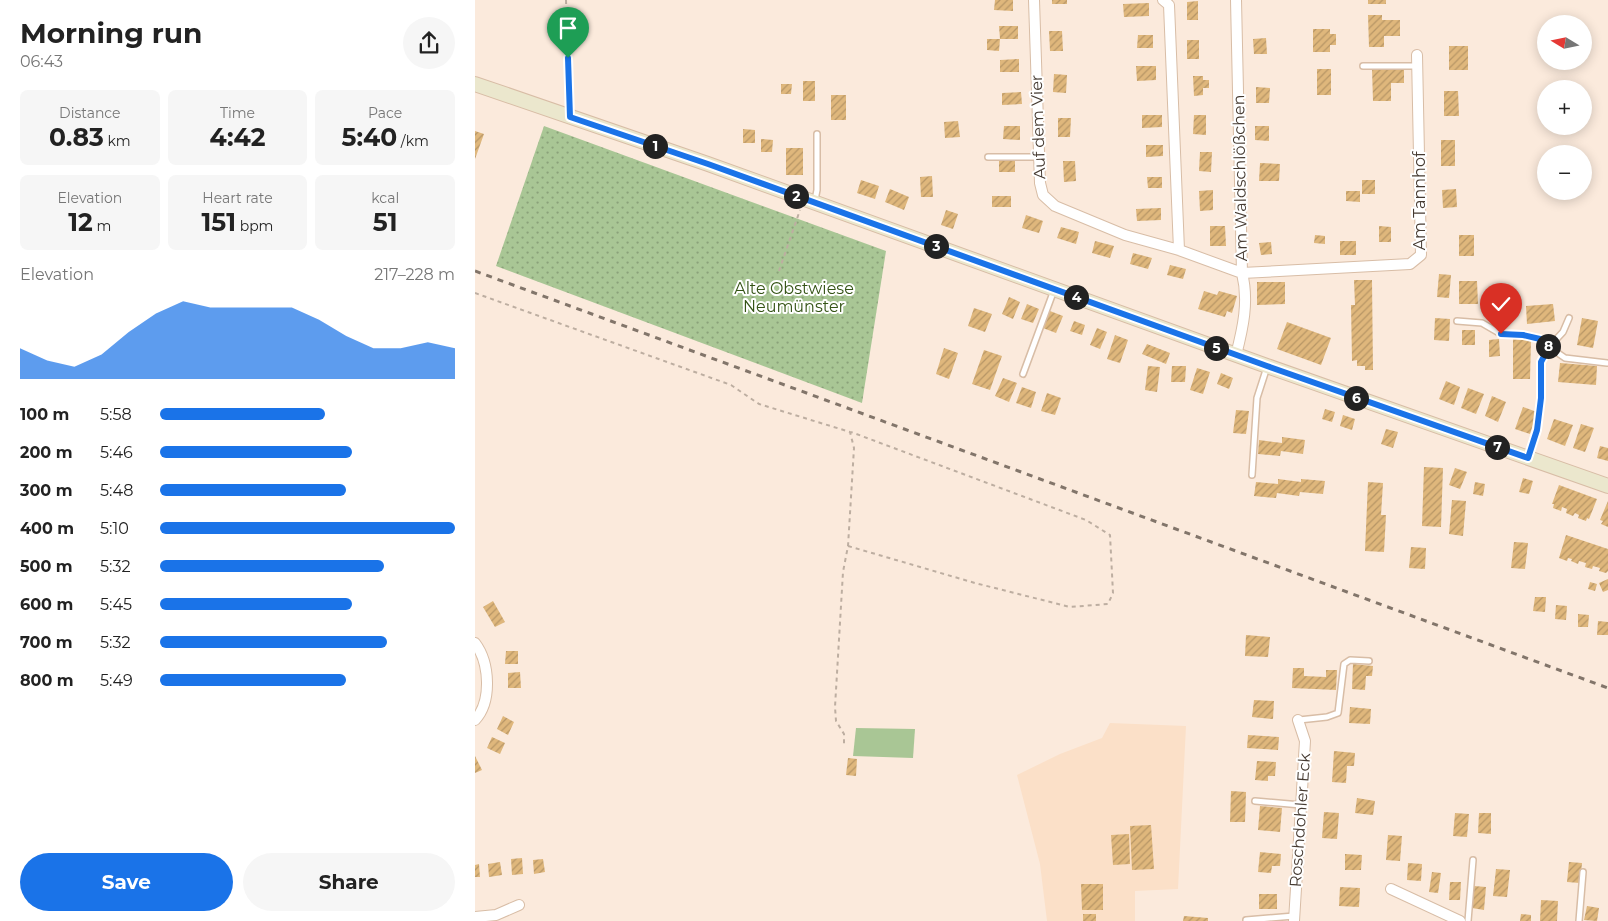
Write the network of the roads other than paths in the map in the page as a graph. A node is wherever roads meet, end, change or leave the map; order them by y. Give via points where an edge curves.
1 (1034, 0) edge
2 (1163, 0) edge
3 (1236, 0) edge
4 (1417, 54) dead end
5 (1363, 66) dead end
6 (1417, 66) junction
7 (475, 84) edge
8 (817, 134) dead end
9 (1039, 157) junction
10 (989, 158) dead end
11 (814, 203) junction
12 (1179, 250) junction
13 (1242, 273) junction
14 (1054, 290) junction
15 (1569, 318) dead end
16 (1457, 321) dead end
17 (1549, 347) junction
18 (1236, 355) junction
19 (1607, 363) dead end
20 (1267, 366) junction
21 (1023, 374) dead end
22 (1528, 458) junction
23 (1251, 475) dead end
24 (1608, 486) edge
25 (475, 643) edge
26 (1369, 661) dead end
27 (475, 720) edge
28 (1298, 720) joint
29 (1255, 801) dead end
30 (1301, 805) junction
31 (1473, 860) dead end
32 (1583, 872) dead end
33 (1391, 889) dead end
34 (519, 905) dead end
35 (475, 917) edge
36 (1294, 919) edge
37 (1245, 920) edge
38 (1460, 921) edge
39 (1468, 921) edge
40 (1579, 921) edge

1 - 9 street, Auf dem Vier
2 - 12 street via 1169,5
3 - 13 street, Am Waldschlößchen
4 - 6 street, Am Tannhof
5 - 6 lane
6 - 13 street, Am Tannhof via 1421,255 1410,264
7 - 11 main road
8 - 11 lane
9 - 10 lane
9 - 12 street, Auf dem Vier via 1043,195 1055,206 1125,235
11 - 14 main road
12 - 13 street, Auf dem Vier
13 - 18 street, Am Waldschlößchen via 1246,290 1243,327
14 - 18 main road
14 - 21 lane
15 - 17 lane via 1563,332
16 - 17 lane via 1482,324 1501,334 1540,339
17 - 19 lane via 1565,358
17 - 22 lane via 1541,362 1537,430
18 - 20 main road
20 - 22 main road
20 - 23 lane via 1257,398
22 - 24 main road
25 - 27 street via 486,669 486,696
26 - 28 lane via 1350,660 1344,664 1338,713
28 - 30 street, Roschdohler Eck via 1305,742
29 - 30 lane
30 - 36 street, Roschdohler Eck
31 - 39 lane
32 - 40 lane
33 - 38 street
34 - 35 street via 496,915
36 - 37 lane

